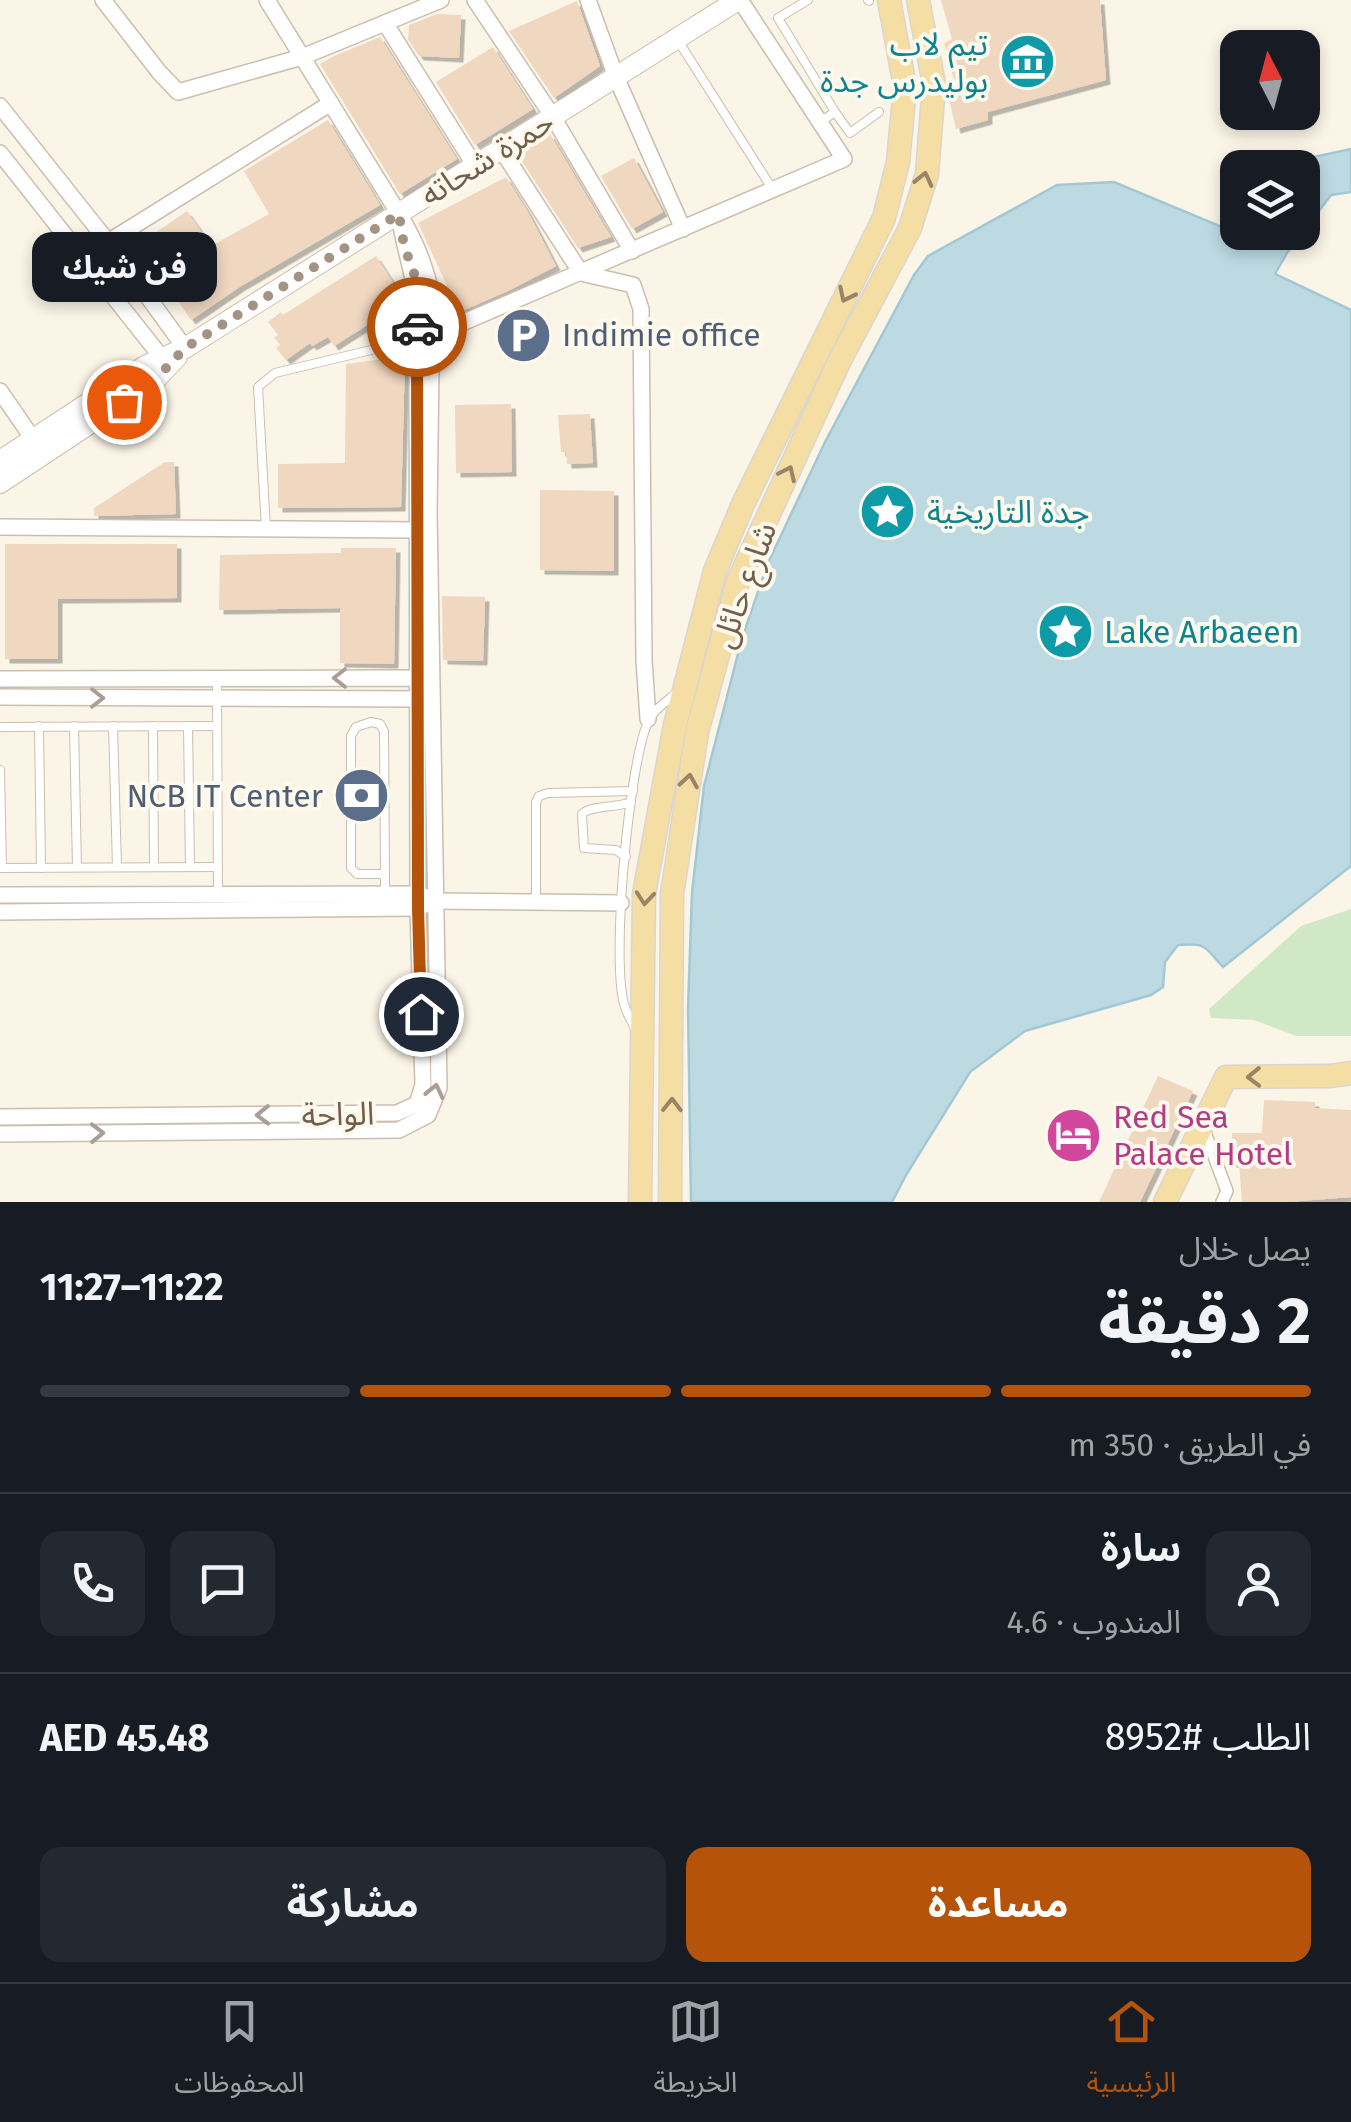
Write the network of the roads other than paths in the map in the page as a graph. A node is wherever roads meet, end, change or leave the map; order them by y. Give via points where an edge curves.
1 (104, 0) edge
2 (267, 0) edge
3 (441, 0) edge
4 (475, 0) edge
5 (588, 0) edge
6 (739, 0) edge
7 (808, 0) edge
8 (889, 0) edge
9 (918, 0) edge
10 (386, 23) junction
11 (677, 39) junction
12 (302, 56) junction
13 (616, 77) junction
14 (330, 103) junction
15 (0, 106) edge
16 (835, 112) junction
17 (879, 112) dead end
18 (553, 117) junction
19 (820, 122) junction
20 (502, 149) junction
21 (0, 154) edge
22 (475, 166) junction
23 (773, 190) junction
24 (399, 214) junction
25 (682, 229) junction
26 (108, 242) junction
27 (632, 251) junction
28 (581, 273) junction
29 (432, 298) junction
30 (417, 339) junction
31 (185, 348) junction
32 (162, 358) junction
33 (3, 399) edge
34 (33, 439) junction
35 (0, 461) edge
36 (0, 484) edge
37 (0, 527) edge
38 (266, 529) junction
39 (418, 530) junction
40 (217, 678) junction
41 (418, 678) junction
42 (0, 679) edge
43 (686, 684) junction
44 (424, 696) junction
45 (0, 697) edge
46 (217, 698) junction
47 (648, 719) junction
48 (0, 726) edge
49 (39, 726) junction
50 (74, 726) junction
51 (113, 726) junction
52 (153, 726) junction
53 (188, 726) junction
54 (217, 726) junction
55 (0, 770) edge
56 (632, 790) junction
57 (631, 802) junction
58 (626, 857) junction
59 (218, 866) junction
60 (117, 867) junction
61 (154, 867) junction
62 (190, 867) junction
63 (1, 868) edge
64 (41, 868) junction
65 (78, 868) junction
66 (385, 874) junction
67 (218, 894) junction
68 (385, 894) junction
69 (0, 895) edge
70 (418, 901) junction
71 (435, 901) junction
72 (536, 902) junction
73 (621, 903) junction
74 (0, 912) edge
75 (642, 1041) junction
76 (1351, 1073) edge
77 (0, 1118) edge
78 (1203, 1127) junction
79 (0, 1134) edge
80 (640, 1202) edge
81 (670, 1202) edge
82 (1165, 1202) edge
83 (1222, 1202) edge

1 - 12 street via 178,92
2 - 12 street
3 - 10 street
4 - 18 street
5 - 13 street
6 - 11 main road, حمزة شحاته
6 - 19 street
7 - 16 lane via 778,18
8 -> 43 main road, شارع حائل via 905,87 884,218 742,504 715,571
81 -> 9 main road, شارع حائل via 672,894 697,732 738,581 910,228 926,174 934,84
10 - 12 street
10 - 22 street
11 - 13 main road, حمزة شحاته
11 - 23 lane
12 - 14 street
13 - 18 main road, حمزة شحاته
13 - 25 street
14 - 24 street
14 - 26 street
15 - 26 street
16 - 17 lane via 850,133
16 - 19 lane
18 - 20 main road, حمزة شحاته
18 - 27 street
19 - 23 street via 844,159
20 - 22 main road, حمزة شحاته
20 - 28 street
21 - 32 street
22 - 24 main road, حمزة شحاته
23 - 25 street
24 - 29 street, الواحة via 426,268
24 - 30 street, الواحة via 414,273
24 - 31 main road, حمزة شحاته
25 - 27 street
26 - 31 street
27 - 28 street
28 - 29 street via 462,324
28 - 47 street via 633,285 641,309
29 - 44 street, الواحة
30 - 38 lane via 275,373 258,387
30 - 39 street, الواحة
31 - 32 main road, حمزة شحاته
31 - 36 main road, حمزة شحاته via 154,381
32 - 34 main road, حمزة شحاته
33 - 34 street
34 - 35 main road, حمزة شحاته
37 - 38 street
38 - 39 street
39 - 41 street, الواحة
41 -> 40 street
40 - 42 street
40 - 46 lane
41 - 44 street, الواحة
43 - 47 lane
43 -> 75 main road, شارع حائل via 644,894
44 - 46 street
44 - 70 street, الواحة
44 - 71 street, الواحة
45 -> 46 street
46 - 54 lane
47 - 56 lane
48 - 49 lane
49 - 50 lane
49 - 64 lane
50 - 51 lane
50 - 65 lane
51 - 52 lane
51 - 60 lane
52 - 53 lane
52 - 61 lane
53 - 54 lane
53 - 62 lane
54 - 59 lane
55 - 63 lane
56 - 57 lane
56 - 72 lane via 538,796
57 - 58 lane
57 - 58 lane via 582,814 584,848
58 - 73 lane
59 - 62 lane
59 - 67 lane
60 - 61 lane
60 - 65 lane
61 - 62 lane
63 - 64 lane
64 - 65 lane
66 - 66 lane via 384,731 371,722 351,736 351,868
66 - 68 lane
67 - 68 street
67 - 69 street
68 - 70 street
70 - 71 street
70 - 74 street
70 -> 77 street, الواحة via 423,1085 417,1104 397,1113
71 - 72 street
79 -> 71 street, الواحة via 399,1130 428,1115 439,1088
72 - 73 street
73 - 75 lane via 624,1006
75 - 80 main road, شارع حائل
76 -> 78 main road via 1226,1077
78 - 82 main road
78 - 83 street via 1228,1191

